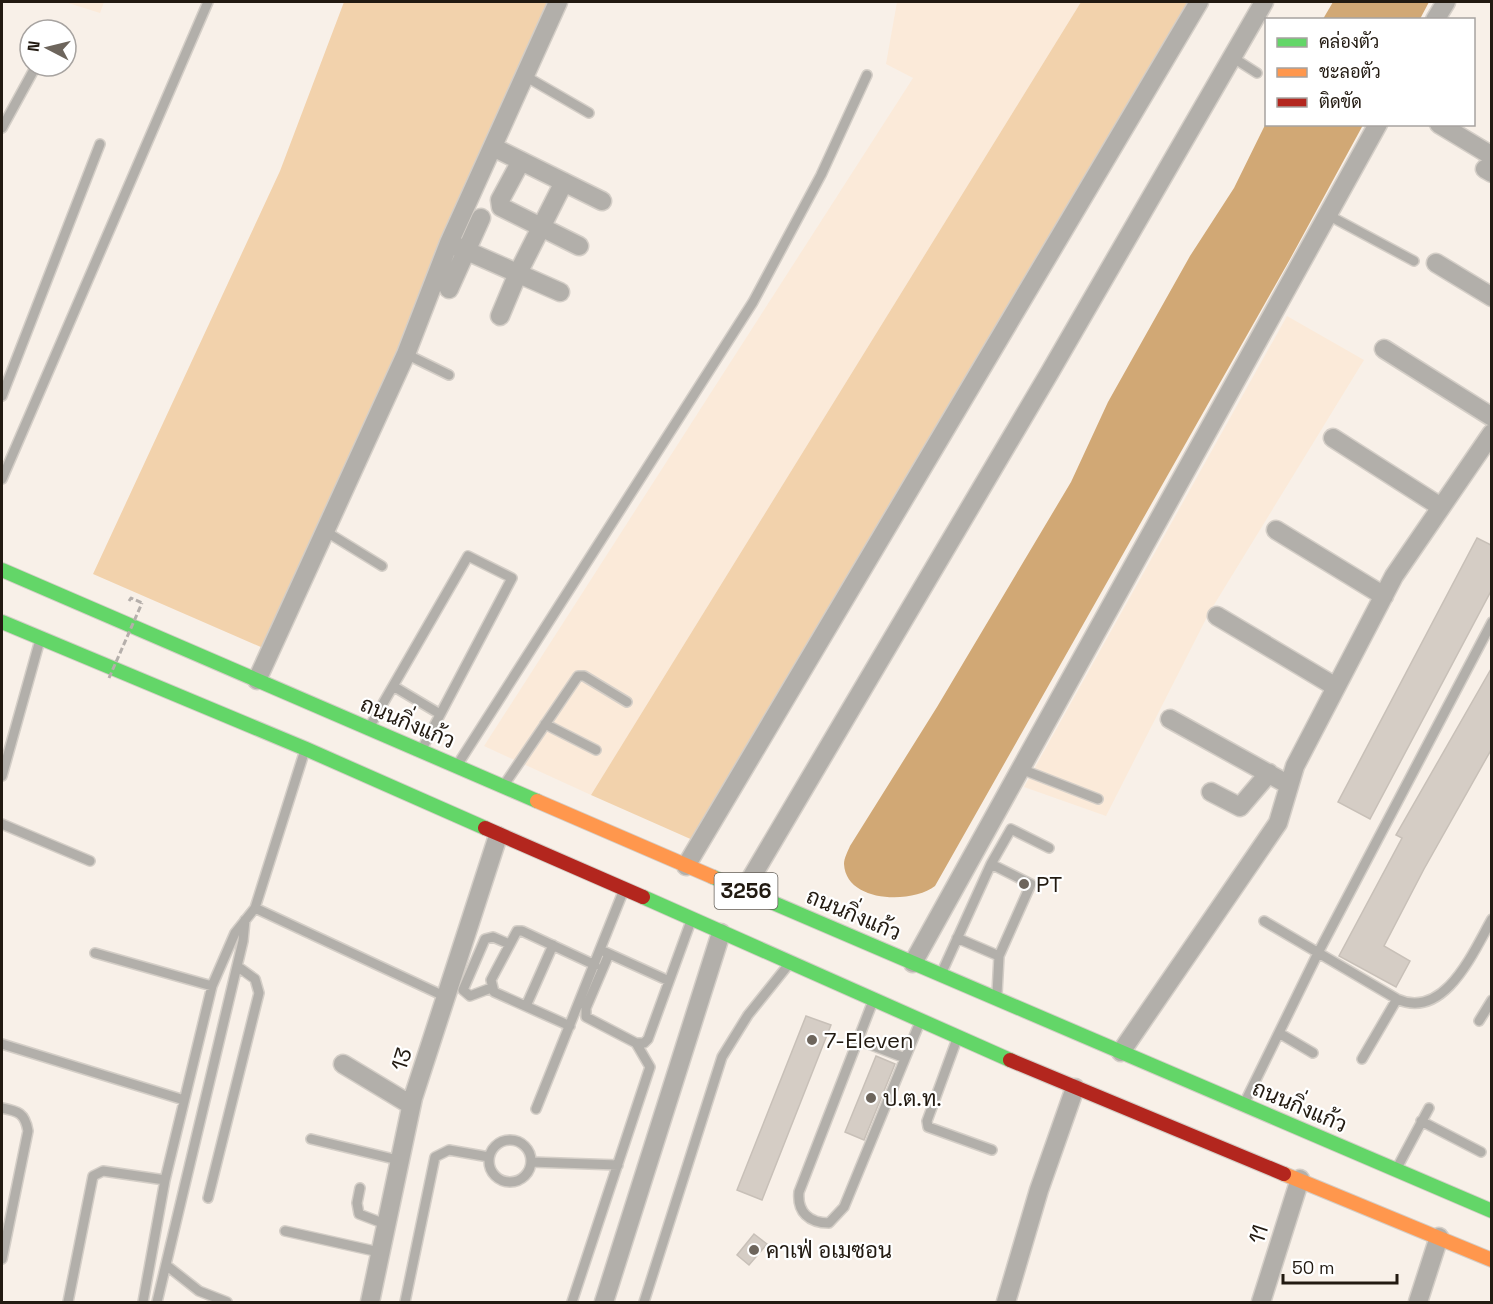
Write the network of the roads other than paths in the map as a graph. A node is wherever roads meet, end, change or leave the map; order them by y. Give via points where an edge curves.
1 (208, 2) edge
2 (558, 2) edge
3 (1199, 2) edge
4 (1264, 2) edge
5 (1446, 2) edge
6 (1436, 18) edge
7 (1232, 57) junction
8 (1257, 73) dead end
9 (867, 75) dead end
10 (525, 76) junction
11 (29, 78) edge
12 (589, 113) dead end
13 (1377, 126) edge
14 (1441, 126) edge
15 (2, 128) edge
16 (100, 144) dead end
17 (493, 147) junction
18 (521, 160) junction
19 (1489, 166) edge
20 (564, 182) junction
21 (602, 201) dead end
22 (1328, 215) junction
23 (481, 218) dead end
24 (540, 228) junction
25 (449, 243) junction
26 (579, 246) dead end
27 (467, 251) junction
28 (1414, 261) dead end
29 (1436, 263) dead end
30 (518, 273) junction
31 (449, 290) dead end
32 (560, 292) dead end
33 (1491, 297) edge
34 (500, 316) dead end
35 (1384, 349) dead end
36 (406, 354) junction
37 (449, 375) dead end
38 (2, 396) edge
39 (1491, 417) edge
40 (1491, 433) edge
41 (1333, 438) dead end
42 (2, 479) edge
43 (1441, 507) junction
44 (325, 531) junction
45 (1276, 531) dead end
46 (382, 566) dead end
47 (2, 570) edge
48 (1384, 596) junction
49 (1217, 616) dead end
50 (2, 622) edge
51 (1491, 622) edge
52 (40, 639) junction
53 (257, 680) junction
54 (393, 686) junction
55 (1336, 687) junction
56 (627, 702) dead end
57 (440, 714) junction
58 (1170, 719) dead end
59 (544, 724) junction
60 (368, 728) junction
61 (306, 749) junction
62 (421, 750) junction
63 (596, 750) dead end
64 (457, 766) junction
65 (1021, 769) junction
66 (1269, 773) junction
67 (2, 776) edge
68 (1289, 784) junction
69 (503, 787) junction
70 (1211, 792) dead end
71 (1098, 798) dead end
72 (2, 824) edge
73 (498, 836) junction
74 (1049, 848) dead end
75 (90, 861) dead end
76 (991, 864) junction
77 (686, 866) junction
78 (624, 890) junction
79 (744, 890) junction
80 (255, 908) junction
81 (692, 919) junction
82 (1491, 919) edge
83 (245, 920) junction
84 (1264, 921) dead end
85 (721, 933) junction
86 (957, 938) junction
87 (509, 944) junction
88 (553, 945) junction
89 (605, 952) junction
90 (95, 953) dead end
91 (1318, 953) junction
92 (999, 956) junction
93 (790, 962) junction
94 (914, 963) junction
95 (595, 965) junction
96 (237, 966) junction
97 (941, 974) junction
98 (669, 981) junction
99 (212, 986) junction
100 (491, 988) junction
101 (446, 997) junction
102 (996, 998) junction
103 (873, 999) junction
104 (1397, 999) junction
105 (1491, 1000) edge
106 (526, 1006) junction
107 (921, 1020) junction
108 (1479, 1021) dead end
109 (570, 1026) junction
110 (1279, 1033) junction
111 (958, 1035) junction
112 (858, 1040) junction
113 (636, 1042) junction
114 (2, 1044) edge
115 (1121, 1052) junction
116 (1313, 1053) dead end
117 (905, 1058) junction
118 (1362, 1059) dead end
119 (343, 1064) dead end
120 (1075, 1088) junction
121 (184, 1100) junction
122 (1244, 1104) junction
123 (411, 1105) junction
124 (2, 1108) edge
125 (1429, 1108) dead end
126 (536, 1109) dead end
127 (1421, 1121) junction
128 (311, 1139) dead end
129 (992, 1150) dead end
130 (1481, 1152) dead end
131 (489, 1157) junction
132 (398, 1160) junction
133 (531, 1162) junction
134 (618, 1165) junction
135 (1395, 1170) junction
136 (1300, 1179) junction
137 (165, 1180) junction
138 (360, 1188) dead end
139 (208, 1198) dead end
140 (1491, 1211) edge
141 (385, 1224) junction
142 (285, 1231) dead end
143 (1439, 1237) junction
144 (379, 1252) junction
145 (2, 1259) edge
146 (1491, 1260) edge
147 (166, 1264) junction
148 (68, 1302) edge
149 (143, 1302) edge
150 (157, 1302) edge
151 (227, 1302) edge
152 (370, 1302) edge
153 (405, 1302) edge
154 (572, 1302) edge
155 (604, 1302) edge
156 (644, 1302) edge
157 (1006, 1302) edge
158 (1261, 1302) edge
159 (1418, 1302) edge

1 - 42 lane
2 - 10 street
3 - 77 street
4 - 7 street
5 - 6 street
7 - 8 lane
7 - 79 street
9 - 64 lane via 821,175 753,302
10 - 12 lane
10 - 17 street
11 - 15 lane
13 - 22 street
14 - 19 street
16 - 38 lane
17 - 18 street
17 - 25 street
18 - 20 street
18 - 24 street via 499,204
20 - 21 street
20 - 24 street
22 - 28 lane
22 - 65 street
23 - 27 street
24 - 26 street
24 - 30 street
25 - 27 street
25 - 36 street
27 - 30 street
27 - 31 street
29 - 33 street
30 - 32 street
30 - 34 street
35 - 39 street
36 - 37 lane
36 - 44 street
40 - 43 street
41 - 43 street
43 - 48 street
44 - 46 lane
44 - 53 street
45 - 48 street
47 - 53 main road, ถนนกิ่งแก้ว / 3256
48 - 55 street
49 - 55 street
50 - 52 main road, 3256
51 - 91 lane
52 - 61 main road, 3256
52 - 67 lane
53 - 60 main road, ถนนกิ่งแก้ว / 3256
54 - 57 lane
54 - 57 lane via 468,556 512,578
54 - 60 lane
55 - 68 street
56 - 59 lane via 578,676
57 - 62 lane
58 - 66 street
59 - 63 lane
59 - 69 lane
60 - 62 main road, ถนนกิ่งแก้ว / 3256
61 - 73 main road, 3256
61 - 80 lane
62 - 64 main road, ถนนกิ่งแก้ว / 3256
64 - 69 main road, ถนนกิ่งแก้ว / 3256
65 - 71 lane
65 - 94 street
66 - 68 street
66 - 70 street via 1240,807
68 - 115 street via 1278,823
69 - 77 main road, ถนนกิ่งแก้ว / 3256
72 - 75 lane
73 - 78 main road, 3256
73 - 101 street, 13
74 - 76 lane via 1011,829
76 - 86 lane
76 - 92 lane via 1031,884
77 - 79 main road, ถนนกิ่งแก้ว / 3256
78 - 81 main road, 3256
78 - 89 lane
79 - 94 main road, ถนนกิ่งแก้ว / 3256
80 - 83 lane
80 - 101 lane
81 - 85 main road, 3256
81 - 98 lane
82 - 104 lane via 1460,974 1447,989 1416,1003
83 - 96 lane
83 - 99 lane
84 - 91 lane
85 - 93 main road, 3256
85 - 155 street
86 - 92 lane
86 - 97 lane
87 - 88 lane via 517,931 522,931
87 - 100 lane via 491,980
87 - 100 lane via 493,937 485,939 463,990 470,996
88 - 95 lane
88 - 106 lane
89 - 95 lane
89 - 98 lane
89 - 113 lane via 586,1017
90 - 99 lane
91 - 104 lane
91 - 110 lane
92 - 102 lane
93 - 103 main road, 3256
93 - 156 lane via 748,1015 722,1057
94 - 97 main road, ถนนกิ่งแก้ว / 3256
95 - 109 lane
96 - 139 lane via 255,979 259,993
96 - 147 lane
97 - 102 main road, ถนนกิ่งแก้ว / 3256
98 - 113 lane via 648,1039
99 - 121 lane
100 - 106 lane
101 - 123 street, 13
102 - 115 main road, ถนนกิ่งแก้ว / 3256
103 - 107 main road, 3256
103 - 112 lane
104 - 118 lane
105 - 108 lane
106 - 109 lane
107 - 111 main road, 3256
107 - 117 lane
109 - 126 lane
110 - 116 lane
110 - 122 lane
111 - 120 main road, 3256
111 - 129 lane via 928,1127
112 - 117 lane
112 - 117 lane via 799,1192 799,1207 814,1220 829,1223 844,1207
113 - 134 lane via 650,1067
114 - 121 lane
115 - 122 main road, ถนนกิ่งแก้ว / 3256
119 - 123 street
120 - 136 main road, 3256
120 - 157 street
121 - 137 lane
122 - 135 main road, ถนนกิ่งแก้ว / 3256
123 - 132 street, 13
124 - 145 lane via 18,1111 26,1119 28,1131
125 - 127 lane
127 - 130 lane
127 - 135 lane
128 - 132 lane
131 - 133 lane via 500,1142 514,1141 526,1148
131 - 133 lane via 492,1173 508,1183 521,1180
131 - 153 lane via 449,1150 435,1157
132 - 141 street, 13
133 - 134 lane
134 - 154 lane
135 - 140 main road, ถนนกิ่งแก้ว / 3256
136 - 143 main road, 3256
136 - 158 street, 11
137 - 148 lane via 103,1171 93,1176
137 - 149 lane
138 - 141 lane via 359,1214
141 - 144 street, 13
142 - 144 lane
143 - 146 main road, 3256
143 - 159 street
144 - 152 street, 13
147 - 150 lane
147 - 151 lane via 199,1291

